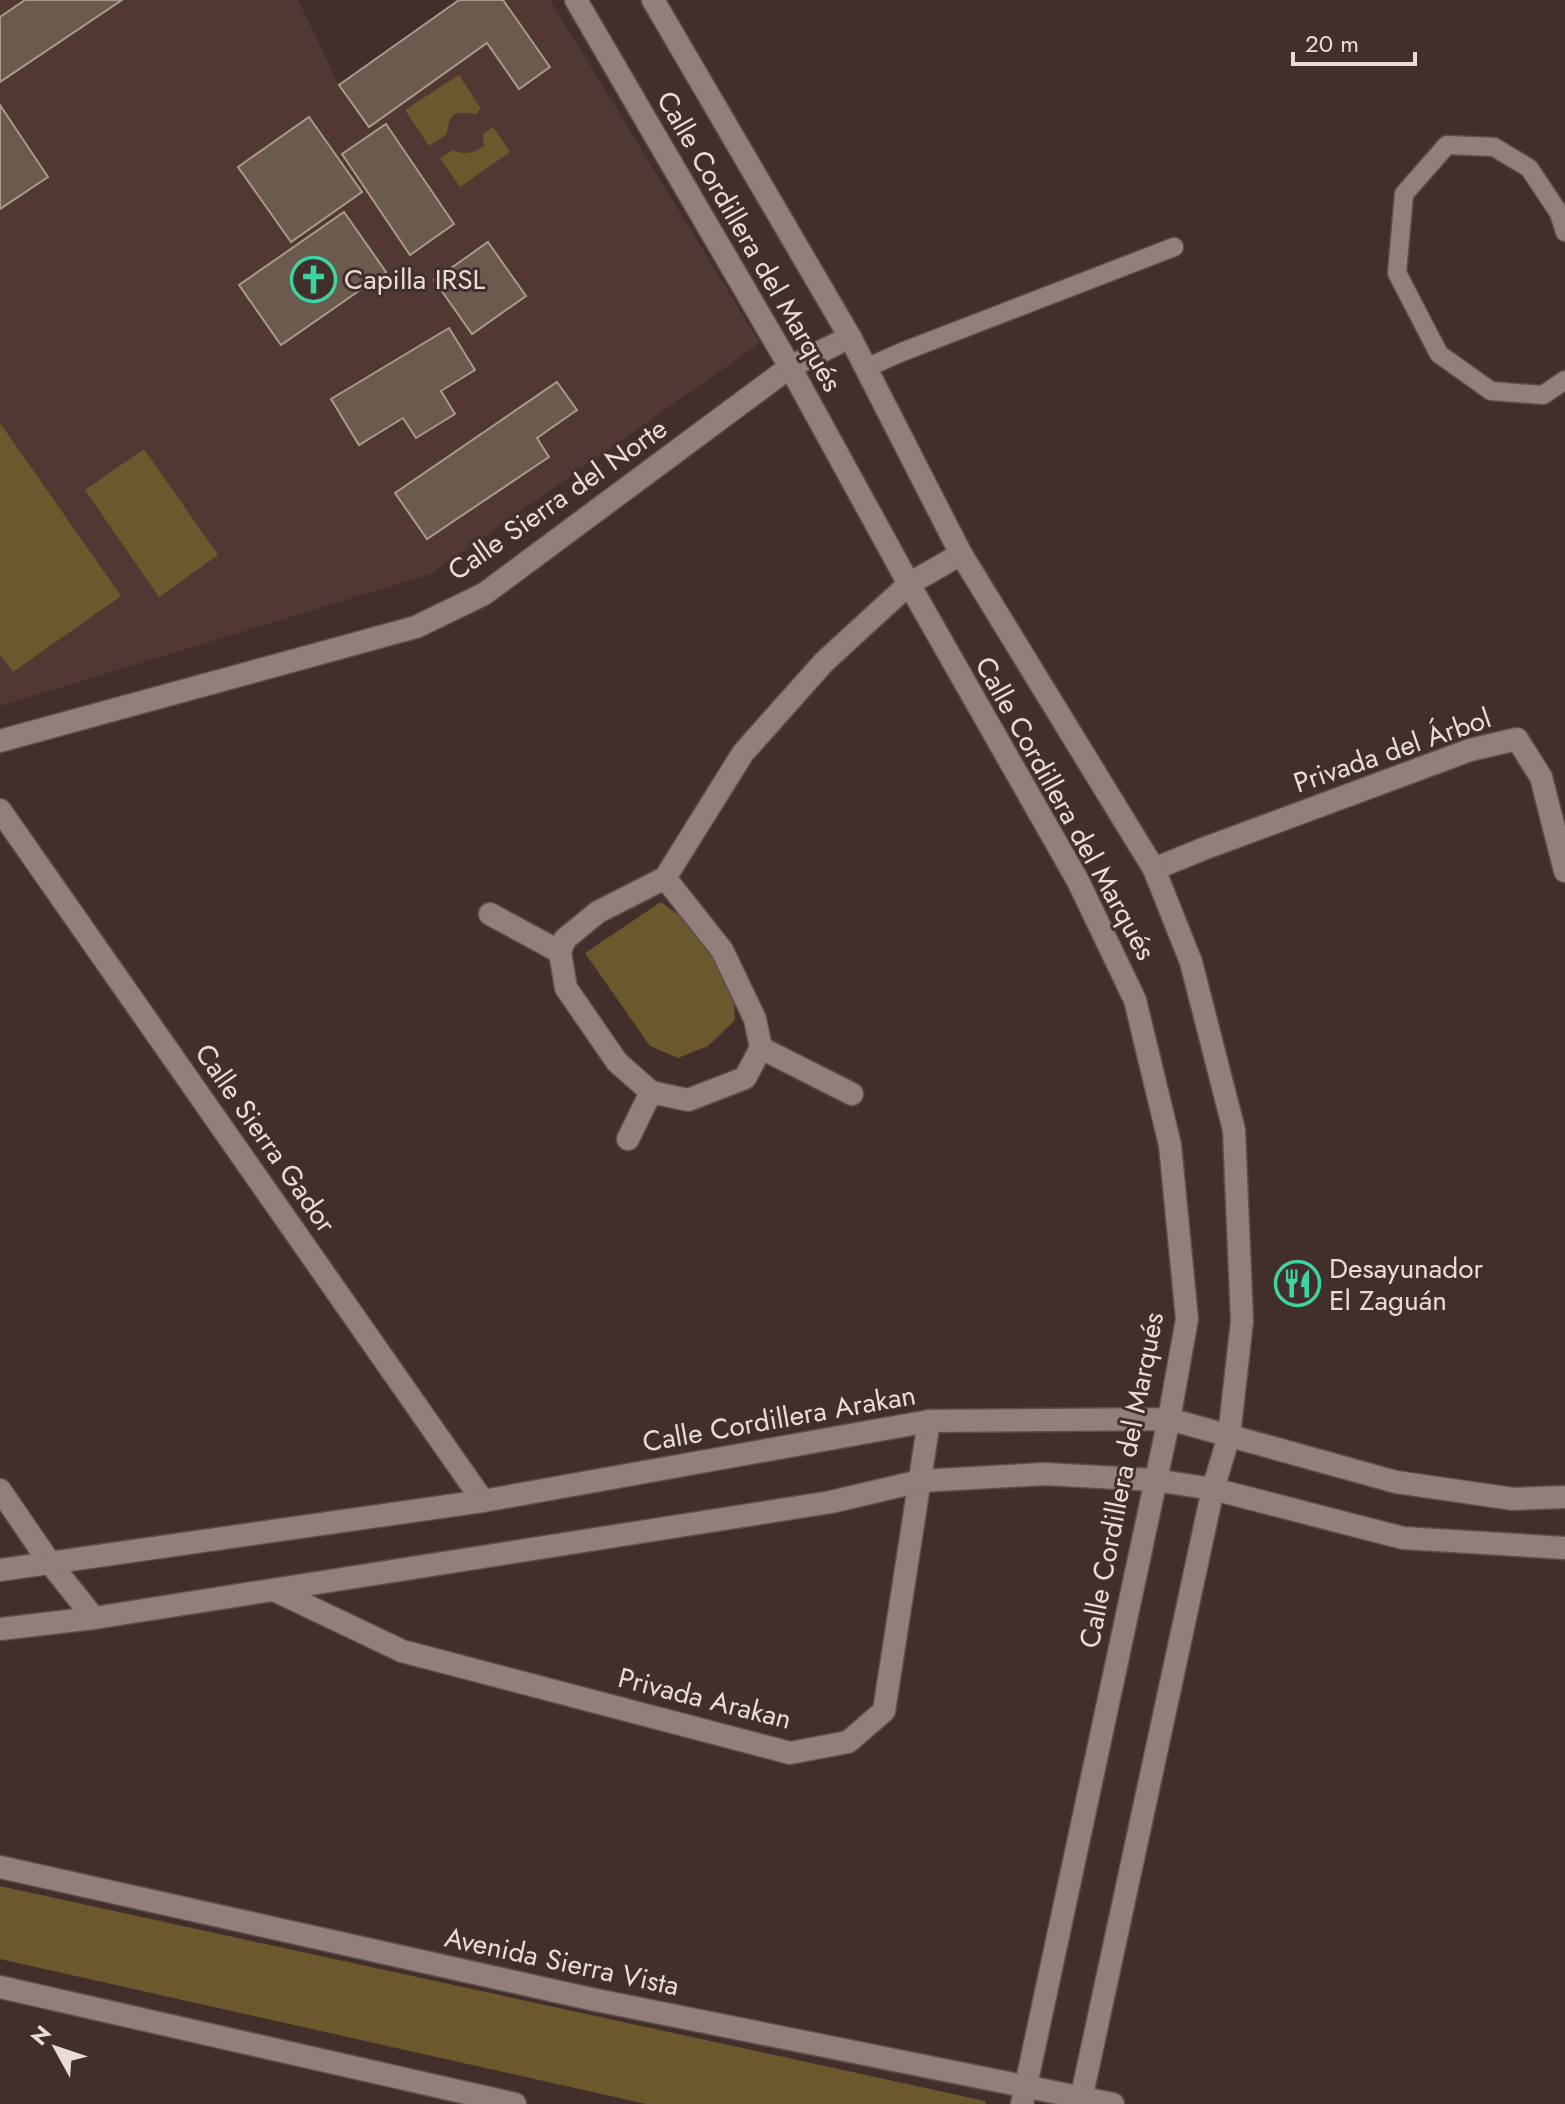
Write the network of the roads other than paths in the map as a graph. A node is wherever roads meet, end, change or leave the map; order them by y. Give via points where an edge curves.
1 (576, 0) edge
2 (653, 0) edge
3 (1562, 211) edge
4 (1565, 232) edge
5 (1174, 247) dead end
6 (850, 337) junction
7 (790, 367) junction
8 (866, 368) junction
9 (1565, 380) edge
10 (961, 554) junction
11 (909, 584) junction
12 (0, 741) edge
13 (0, 810) edge
14 (1154, 869) junction
15 (1565, 871) edge
16 (665, 878) junction
17 (490, 914) dead end
18 (560, 952) junction
19 (761, 1048) junction
20 (651, 1092) junction
21 (852, 1094) dead end
22 (628, 1139) dead end
23 (1169, 1419) junction
24 (929, 1421) junction
25 (1229, 1436) junction
26 (1155, 1480) junction
27 (920, 1481) junction
28 (1213, 1489) junction
29 (0, 1490) edge
30 (1565, 1497) edge
31 (483, 1501) junction
32 (1565, 1548) edge
33 (50, 1563) junction
34 (0, 1570) edge
35 (274, 1590) junction
36 (94, 1618) junction
37 (0, 1629) edge
38 (0, 1867) edge
39 (0, 1987) edge
40 (1024, 2095) edge
41 (1081, 2100) edge
42 (515, 2104) edge
43 (1113, 2104) edge

1 - 7 street, Calle Cordillera del Marqués
2 - 6 street, Calle Cordillera del Marqués
3 - 4 lane
3 - 9 lane via 1529,168 1494,147 1447,145 1404,194 1397,273 1439,354 1491,391 1543,395
5 - 8 lane
6 - 7 street, Calle Sierra del Norte
6 - 8 street, Calle Cordillera del Marqués
7 - 11 street, Calle Cordillera del Marqués
7 - 12 street, Calle Sierra del Norte via 484,594 416,627
8 - 10 street, Calle Cordillera del Marqués
10 - 11 street
10 - 14 street, Calle Cordillera del Marqués
11 - 16 street via 824,662 743,753
11 - 23 street, Calle Cordillera del Marqués via 1078,881 1135,1000 1170,1145 1187,1319
13 - 31 street, Calle Sierra Gador
14 - 15 street, Privada del Árbol via 1470,750 1517,739 1541,777
14 - 25 street, Calle Cordillera del Marqués via 1191,962 1234,1130 1242,1321
16 - 18 street via 598,912 565,939
16 - 19 street via 722,950 755,1019
17 - 18 street
18 - 20 street via 566,988 617,1062
19 - 20 street via 745,1078 688,1100
19 - 21 street
20 - 22 street
23 - 24 street, Calle Cordillera Arakan
23 - 25 street, Calle Cordillera Arakan
23 - 26 street, Calle Cordillera del Marqués
24 - 27 street, Privada Arakan
24 - 31 street, Calle Cordillera Arakan
25 - 28 street, Calle Cordillera del Marqués
25 - 30 street, Calle Cordillera Arakan via 1396,1482 1513,1499
26 - 27 street via 1045,1474
26 - 28 street
26 - 40 street, Calle Cordillera del Marqués
27 - 35 street via 831,1502
27 - 35 street, Privada Arakan via 884,1711 848,1742 790,1753 402,1651
28 - 32 street via 1403,1538
28 - 41 street, Calle Cordillera del Marqués
29 - 33 street
31 - 33 street, Calle Cordillera Arakan
33 - 34 street, Calle Cordillera Arakan
33 - 36 street
35 - 36 street
36 - 37 street
38 - 40 street, Avenida Sierra Vista
39 - 42 street
40 - 41 street, Avenida Sierra Vista
41 - 43 street, Avenida Sierra Vista

